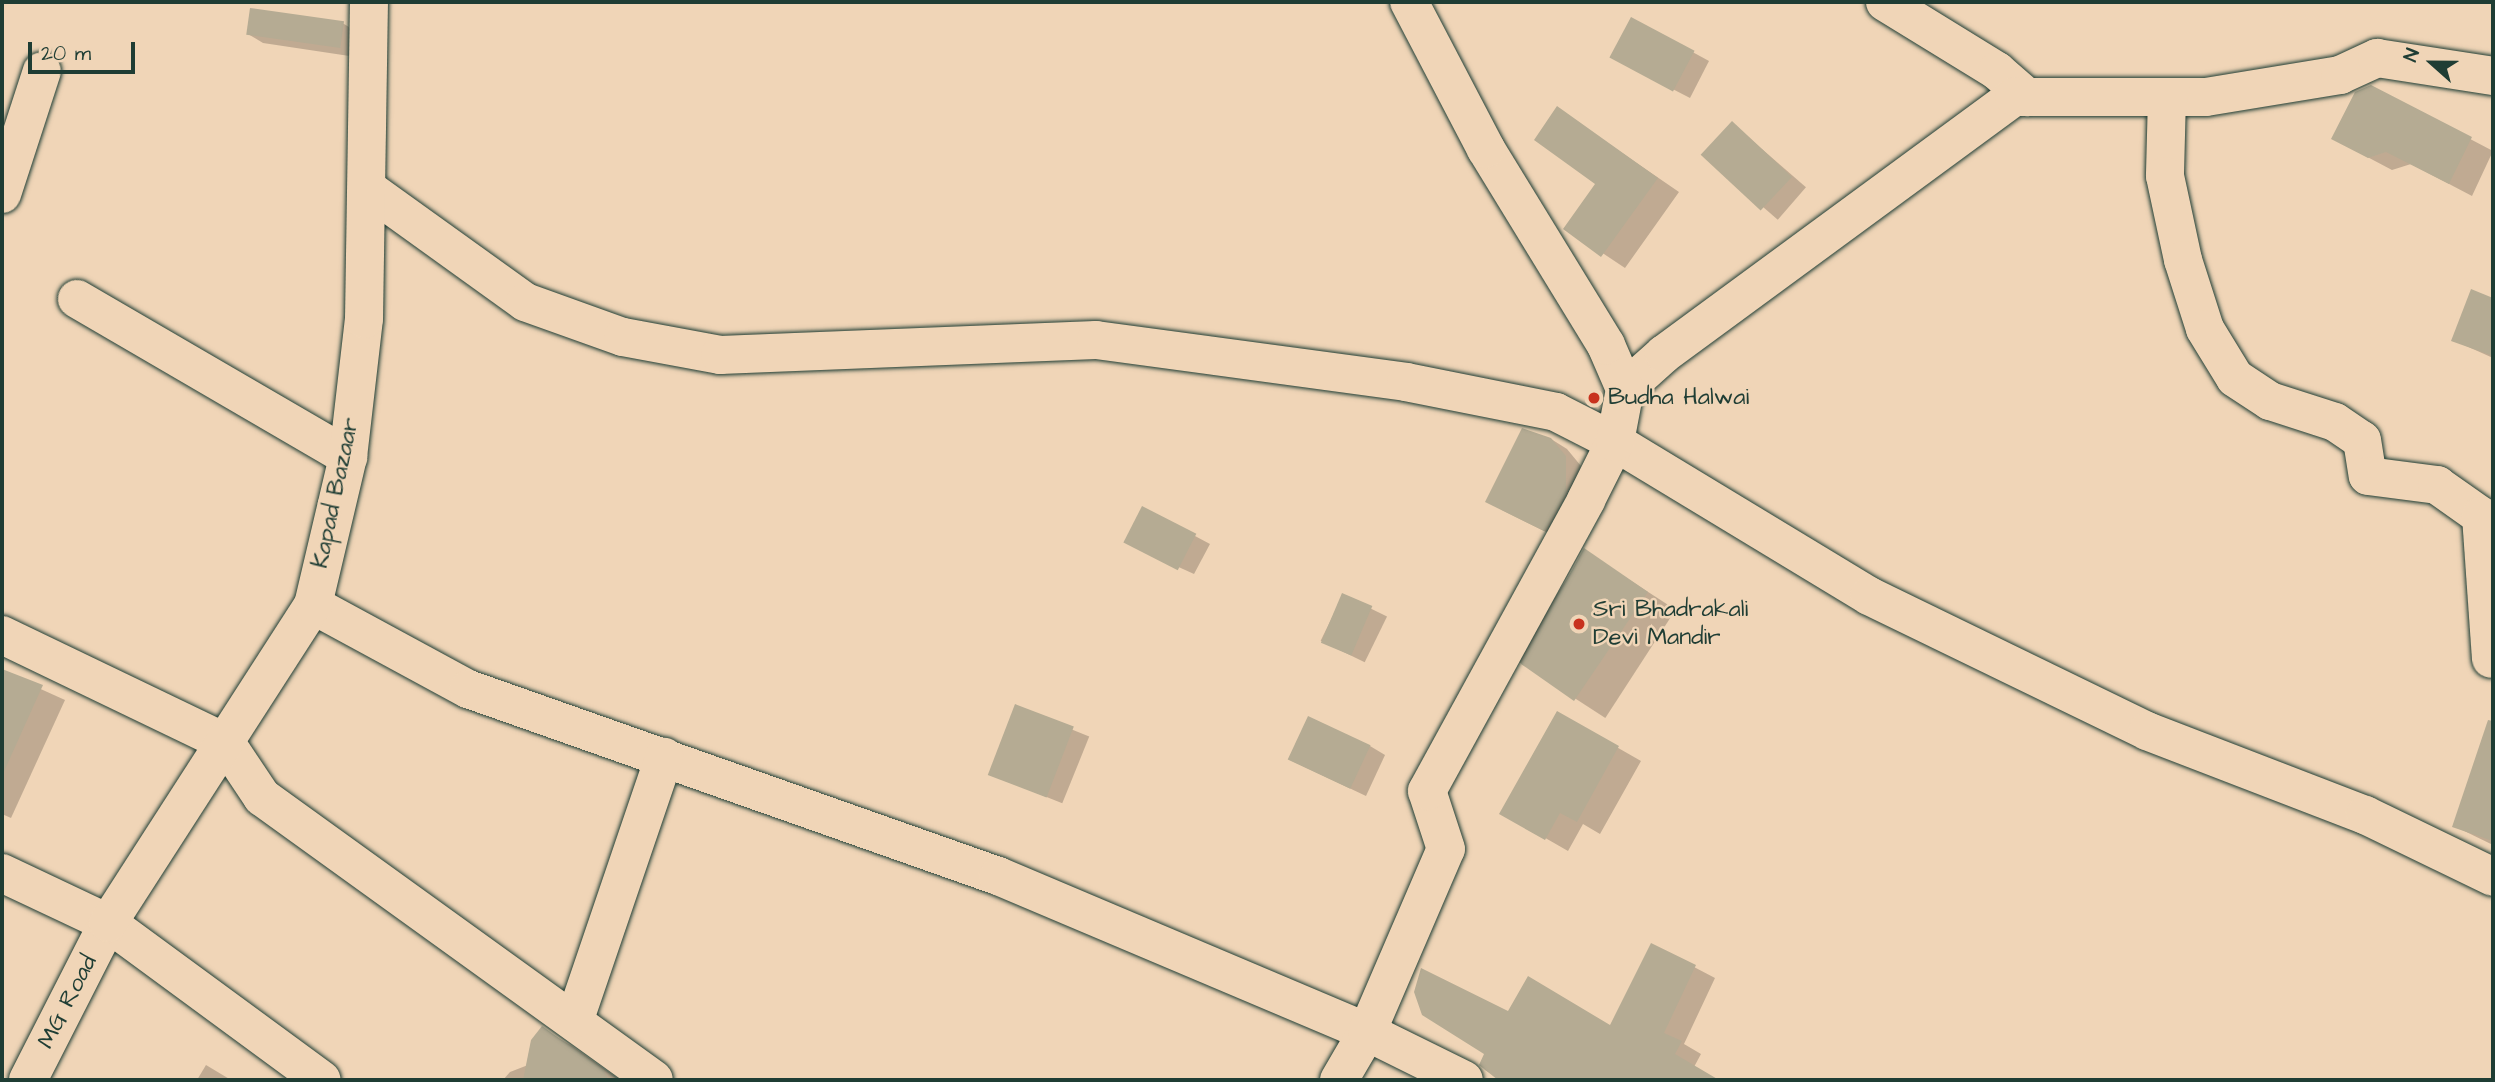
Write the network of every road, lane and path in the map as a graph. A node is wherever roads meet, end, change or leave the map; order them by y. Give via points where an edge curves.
1 (369, 2) edge
2 (1409, 2) edge
3 (1885, 2) edge
4 (42, 71) dead end
5 (2493, 76) edge
6 (2027, 97) junction
7 (2167, 97) junction
8 (368, 189) junction
9 (2, 194) edge
10 (77, 299) dead end
11 (1625, 389) junction
12 (1615, 442) junction
13 (348, 457) junction
14 (313, 605) junction
15 (2, 635) edge
16 (2491, 659) dead end
17 (226, 743) junction
18 (664, 757) junction
19 (2, 873) edge
20 (2493, 877) edge
21 (108, 923) junction
22 (575, 1019) junction
23 (1367, 1032) junction
24 (28, 1080) edge
25 (322, 1080) edge
26 (654, 1080) edge
27 (1339, 1080) edge
28 (1464, 1080) edge

1 - 8 street, Kapad Bazaar
2 - 11 street via 1486,149 1606,345
3 - 6 street via 1997,71
4 - 9 street
5 - 7 street via 2376,58 2340,75 2206,97
6 - 7 street
6 - 11 street via 2014,97 1664,354
7 - 16 street via 2165,176 2204,329 2235,377 2270,401 2334,422 2362,440 2368,476 2437,485 2481,516
8 - 12 street via 525,302 623,337 720,355 1096,340 1406,383 1556,412
8 - 13 street, Kapad Bazaar via 364,319
10 - 13 street
11 - 12 street
12 - 20 street via 1869,596 2147,731 2365,815
12 - 23 street via 1427,791 1446,849
13 - 14 street, Kapad Bazaar
14 - 17 street, Kapad Bazaar
14 - 18 street via 468,689
15 - 17 street
17 - 21 street, Kapad Bazaar
17 - 22 street via 262,797
18 - 22 street
18 - 23 street via 998,876
19 - 21 street
21 - 24 street, MG Road
21 - 25 street
22 - 26 street
23 - 27 street
23 - 28 street

